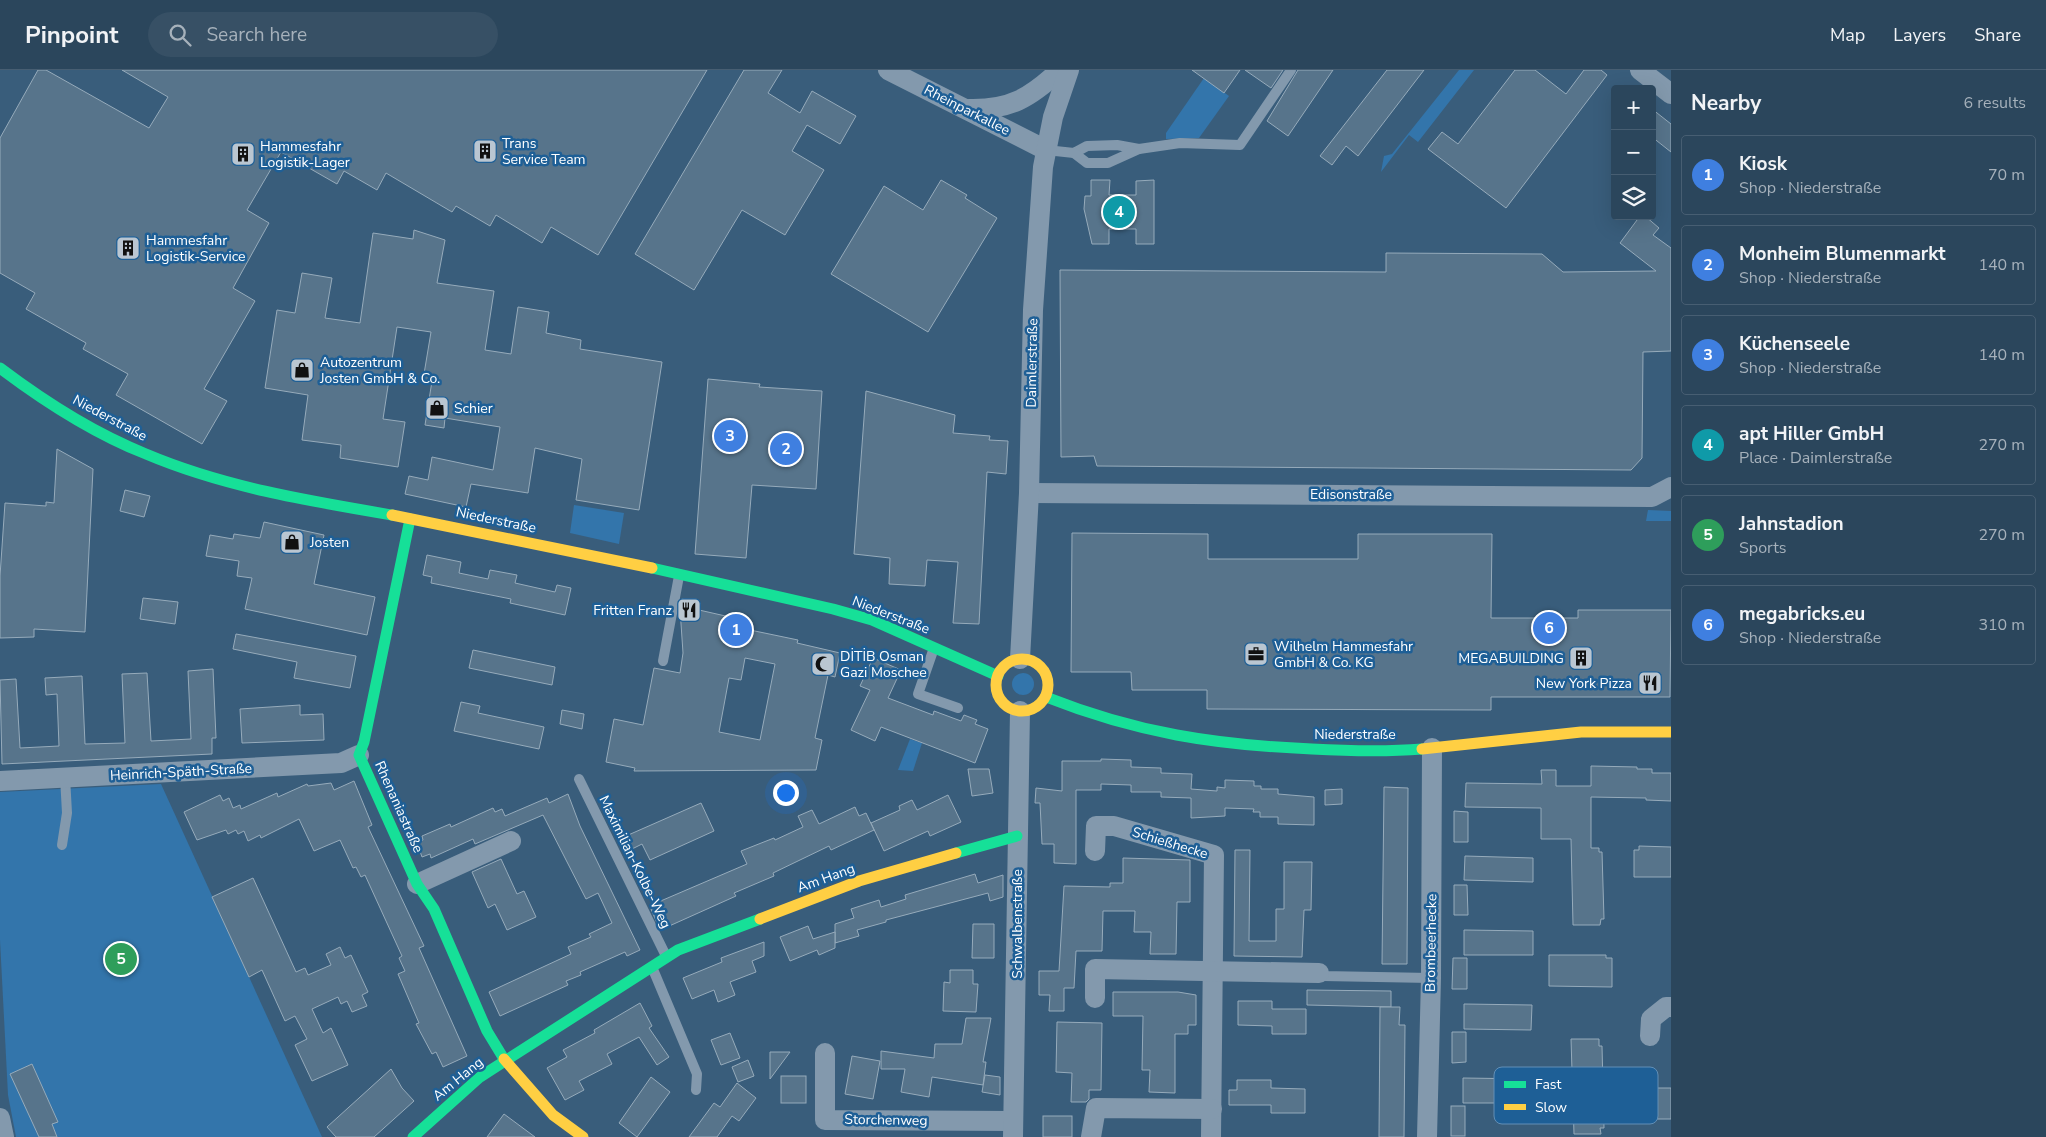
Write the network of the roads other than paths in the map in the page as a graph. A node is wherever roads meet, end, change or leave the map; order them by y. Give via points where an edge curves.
1 (888, 70) edge
2 (1060, 70) edge
3 (1069, 70) edge
4 (1291, 70) edge
5 (1640, 70) edge
6 (1671, 94) edge
7 (966, 109) junction
8 (1046, 150) junction
9 (1139, 150) junction
10 (1074, 153) junction
11 (0, 368) edge
12 (1671, 487) edge
13 (1028, 493) junction
14 (410, 519) junction
15 (679, 575) junction
16 (934, 647) junction
17 (1020, 659) junction
18 (663, 660) dead end
19 (998, 676) junction
20 (1046, 697) junction
21 (958, 708) dead end
22 (1020, 711) junction
23 (1671, 732) edge
24 (1432, 748) junction
25 (359, 755) junction
26 (65, 778) junction
27 (579, 779) dead end
28 (0, 781) edge
29 (1017, 836) junction
30 (511, 841) dead end
31 (62, 845) dead end
32 (1095, 851) dead end
33 (417, 884) junction
34 (666, 957) junction
35 (652, 966) junction
36 (1211, 972) junction
37 (1319, 974) joint
38 (1431, 978) junction
39 (1095, 998) dead end
40 (1671, 1007) edge
41 (1650, 1036) dead end
42 (825, 1053) dead end
43 (505, 1061) junction
44 (696, 1090) dead end
45 (1212, 1109) junction
46 (0, 1118) edge
47 (1013, 1129) edge
48 (4, 1137) edge
49 (413, 1137) edge
50 (583, 1137) edge
51 (1091, 1137) edge
52 (1210, 1137) edge
53 (1427, 1137) edge

1 - 7 street, Rheinparkallee
2 - 7 street via 1015,103 994,110
3 - 8 street, Daimlerstraße via 1052,117
4 - 9 lane via 1240,145 1180,143
5 - 6 street
7 - 8 street, Rheinparkallee
8 - 10 lane
8 - 13 street, Daimlerstraße via 1033,310
9 - 10 lane via 1104,145 1087,146
9 - 10 lane via 1108,163 1087,163
11 - 14 street, Niederstraße via 87,425 130,448 168,463 233,482
12 - 13 street, Edisonstraße via 1652,497
13 - 17 street, Daimlerstraße
14 - 15 street, Niederstraße
14 - 25 street, Rhenaniastraße
15 - 16 street, Niederstraße via 872,620
15 - 18 lane
16 - 19 street, Niederstraße
16 - 21 lane via 918,694
17 - 19 street via 1009,663
17 - 20 street via 1038,664 1044,670 1049,688
19 - 22 street via 996,684 1000,699
20 - 22 street via 1035,708
20 - 24 street, Niederstraße via 1126,727 1217,744 1366,751
22 - 29 street, Schwalbenstraße
23 - 24 street, Niederstraße via 1570,733
24 - 38 street, Brombeerhecke
25 - 26 street, Heinrich-Späth-Straße via 341,764
25 - 33 street, Rhenaniastraße
26 - 28 street, Heinrich-Späth-Straße
26 - 31 lane via 67,813
27 - 34 lane, Maximilian-Kolbe-Weg
29 - 34 street, Am Hang via 859,881 691,943
29 - 47 street, Schwalbenstraße
30 - 33 street
32 - 36 street, Schießhecke via 1096,826 1114,826 1214,855
33 - 43 street, Rhenaniastraße via 434,910 487,1031
34 - 35 street, Am Hang
35 - 43 street, Am Hang
35 - 44 lane via 697,1074
36 - 37 street
36 - 39 street via 1095,969
36 - 45 street, Schießhecke
37 - 38 lane
38 - 53 street, Brombeerhecke
40 - 41 street via 1666,1007 1651,1019
42 - 47 street, Storchenweg via 825,1120
43 - 49 street, Am Hang via 480,1077
43 - 50 street, Rhenaniastraße via 553,1115
45 - 51 street via 1096,1108
45 - 52 street, Schießhecke
46 - 48 street

